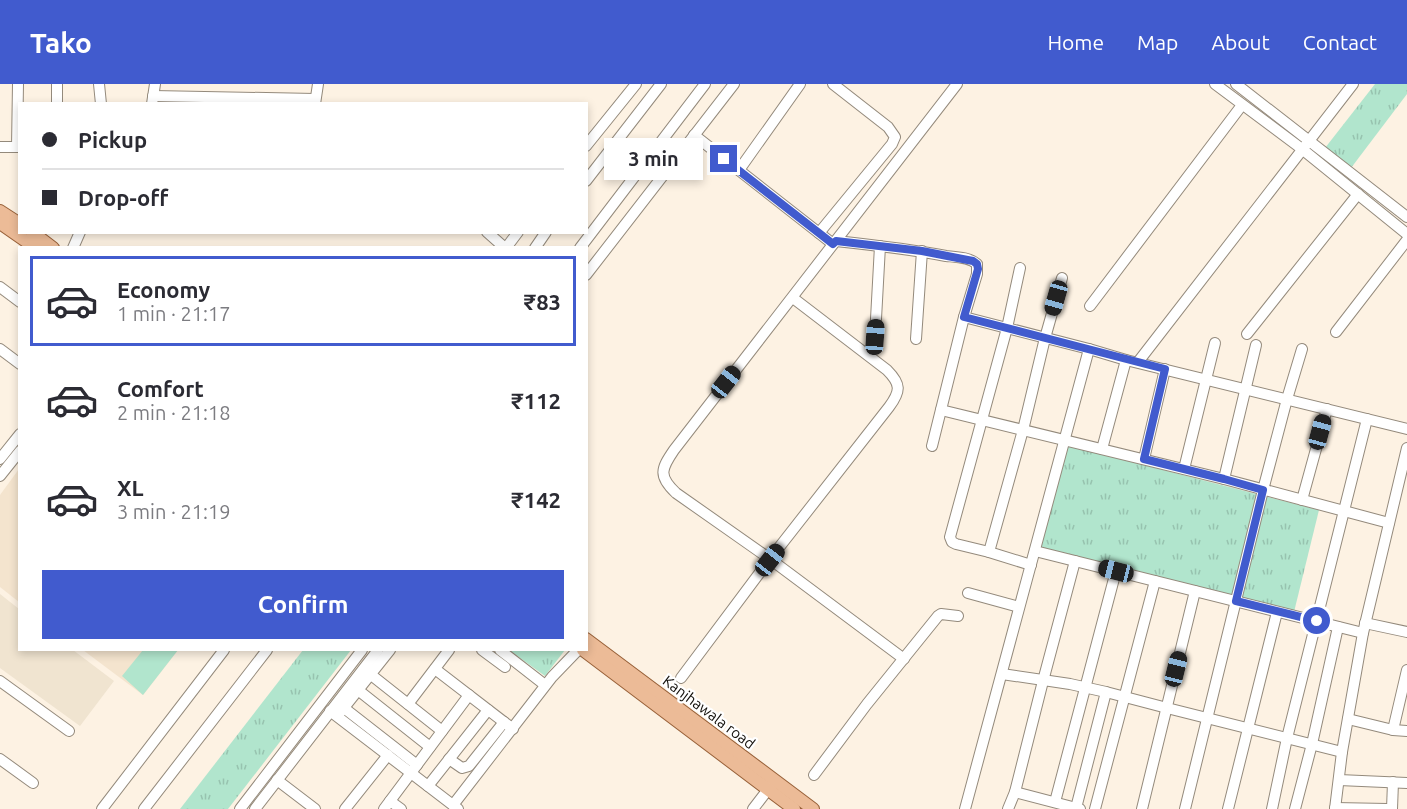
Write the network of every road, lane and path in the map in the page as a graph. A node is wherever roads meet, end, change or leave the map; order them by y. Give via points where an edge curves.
1 (18, 84) edge
2 (57, 84) edge
3 (99, 84) edge
4 (233, 84) edge
5 (318, 84) edge
6 (636, 84) edge
7 (661, 84) edge
8 (705, 84) edge
9 (734, 84) edge
10 (800, 84) edge
11 (833, 84) edge
12 (957, 84) edge
13 (1215, 84) edge
14 (1236, 84) edge
15 (1353, 84) edge
16 (153, 94) edge
17 (233, 96) junction
18 (315, 101) edge
19 (57, 102) edge
20 (101, 102) edge
21 (1242, 105) junction
22 (694, 135) junction
23 (588, 144) edge
24 (1305, 145) junction
25 (0, 147) edge
26 (18, 147) edge
27 (739, 170) junction
28 (588, 178) edge
29 (1358, 194) junction
30 (0, 211) edge
31 (1407, 217) edge
32 (0, 223) edge
33 (18, 223) edge
34 (819, 233) junction
35 (35, 234) edge
36 (489, 234) edge
37 (516, 234) edge
38 (1407, 234) edge
39 (1407, 240) edge
40 (834, 243) junction
41 (33, 246) edge
42 (50, 246) edge
43 (503, 246) edge
44 (507, 246) edge
45 (581, 246) edge
46 (880, 246) junction
47 (922, 251) junction
48 (1020, 268) dead end
49 (588, 272) edge
50 (1062, 278) dead end
51 (0, 287) edge
52 (793, 298) junction
53 (18, 300) edge
54 (1090, 306) dead end
55 (964, 317) junction
56 (1007, 328) junction
57 (1336, 332) dead end
58 (1247, 334) dead end
59 (875, 337) dead end
60 (1045, 338) junction
61 (916, 339) dead end
62 (1215, 344) dead end
63 (1256, 345) dead end
64 (1089, 349) junction
65 (1302, 349) dead end
66 (4, 352) edge
67 (1126, 360) junction
68 (18, 362) edge
69 (1138, 362) junction
70 (0, 364) edge
71 (1165, 369) junction
72 (1206, 380) junction
73 (1246, 389) junction
74 (1287, 399) junction
75 (1327, 409) junction
76 (941, 410) junction
77 (1367, 419) junction
78 (982, 420) junction
79 (1407, 429) edge
80 (1023, 430) junction
81 (18, 436) edge
82 (1064, 440) junction
83 (932, 446) dead end
84 (1102, 449) junction
85 (18, 454) edge
86 (1406, 456) edge
87 (0, 459) edge
88 (1144, 459) junction
89 (1184, 469) junction
90 (0, 476) edge
91 (1224, 479) junction
92 (1263, 490) junction
93 (1302, 500) junction
94 (1345, 512) junction
95 (1389, 523) junction
96 (1035, 551) junction
97 (989, 552) junction
98 (770, 560) junction
99 (1075, 561) junction
100 (1031, 564) junction
101 (1116, 571) junction
102 (1155, 581) junction
103 (1195, 591) junction
104 (968, 593) dead end
105 (1236, 601) junction
106 (1019, 607) junction
107 (1277, 612) junction
108 (958, 616) dead end
109 (1317, 621) junction
110 (1338, 627) junction
111 (1364, 628) junction
112 (1407, 632) edge
113 (588, 644) edge
114 (223, 651) edge
115 (266, 651) edge
116 (361, 651) edge
117 (377, 651) edge
118 (389, 651) edge
119 (446, 651) edge
120 (483, 651) edge
121 (501, 651) edge
122 (577, 651) edge
123 (904, 659) junction
124 (505, 667) dead end
125 (435, 669) junction
126 (1407, 670) edge
127 (370, 674) junction
128 (1002, 674) junction
129 (681, 678) dead end
130 (0, 681) edge
131 (1043, 681) junction
132 (545, 686) junction
133 (1085, 687) junction
134 (358, 690) junction
135 (1106, 692) junction
136 (469, 696) junction
137 (1125, 697) junction
138 (408, 704) junction
139 (1167, 708) junction
140 (488, 710) junction
141 (337, 712) junction
142 (1207, 718) junction
143 (1348, 719) junction
144 (508, 726) junction
145 (1248, 728) junction
146 (1393, 730) junction
147 (69, 731) dead end
148 (442, 731) junction
149 (1407, 731) edge
150 (1287, 738) junction
151 (1312, 744) junction
152 (430, 747) junction
153 (1342, 752) junction
154 (388, 755) junction
155 (0, 759) edge
156 (449, 759) junction
157 (414, 769) junction
158 (814, 775) dead end
159 (277, 780) junction
160 (1339, 780) junction
161 (1393, 782) junction
162 (33, 783) dead end
163 (1407, 783) edge
164 (772, 785) junction
165 (428, 786) junction
166 (1015, 792) junction
167 (1054, 802) junction
168 (387, 805) edge
169 (456, 807) edge
170 (1078, 808) edge
171 (102, 809) edge
172 (144, 809) edge
173 (240, 809) edge
174 (255, 809) edge
175 (315, 809) edge
176 (345, 809) edge
177 (401, 809) edge
178 (753, 809) edge
179 (794, 809) edge
180 (813, 809) edge
181 (965, 809) edge
182 (1008, 809) edge
183 (1095, 809) edge
184 (1142, 809) edge
185 (1185, 809) edge
186 (1228, 809) edge
187 (1272, 809) edge
188 (1295, 809) edge
189 (1335, 809) edge
190 (1389, 809) edge

1 - 26 street
2 - 19 street
3 - 20 street
4 - 17 street
5 - 18 street
6 - 23 street
7 - 28 street
8 - 45 street
9 - 22 street
10 - 27 street
11 - 34 street via 895,136
12 - 40 street
13 - 21 street
14 - 24 street
15 - 24 street
16 - 17 street
17 - 18 street
21 - 24 street
21 - 54 street
22 - 27 street
22 - 49 street
24 - 29 street
24 - 31 street
24 - 69 street
25 - 26 street
27 - 34 street
29 - 38 street
29 - 58 street
30 - 33 main road
32 - 41 main road
34 - 40 street
35 - 42 main road
36 - 43 street
37 - 44 street
39 - 57 street
40 - 46 street
40 - 52 street
46 - 47 street
46 - 59 street
47 - 55 street via 977,264
47 - 61 street
48 - 56 street
50 - 60 street
51 - 53 street
52 - 98 street via 887,370 898,387 895,399
52 - 98 street via 674,450 663,472 664,480 676,493
55 - 56 street
55 - 76 street
56 - 60 street
56 - 78 street
60 - 64 street
60 - 80 street
62 - 72 street
63 - 73 street
64 - 67 street
64 - 82 street
65 - 74 street
66 - 68 street
66 - 70 street
67 - 69 street
67 - 84 street
69 - 71 street
71 - 72 street
71 - 88 street
72 - 73 street
72 - 89 street
73 - 74 street
73 - 91 street
74 - 75 street
74 - 92 street
75 - 77 street
75 - 93 street
76 - 78 street
76 - 83 street
77 - 79 street
77 - 94 street
78 - 80 street
78 - 97 street via 950,537 956,544
80 - 82 street
80 - 97 street
81 - 87 street
82 - 84 street
82 - 96 street
84 - 88 street
85 - 90 street
86 - 95 street
88 - 89 street
89 - 91 street
91 - 92 street
92 - 93 street
92 - 105 street
93 - 94 street
94 - 95 street
94 - 109 street
95 - 111 street
96 - 99 street
96 - 100 street
97 - 100 street
98 - 123 street
98 - 129 street
99 - 101 street
99 - 131 street
100 - 106 street
101 - 102 street
101 - 133 street
102 - 103 street
102 - 137 street
103 - 105 street
103 - 139 street
104 - 106 street
105 - 107 street
105 - 142 street
106 - 128 street
107 - 109 street
107 - 145 street
108 - 123 street via 940,615
109 - 110 street
109 - 150 street
110 - 111 street
110 - 151 street
111 - 112 street
111 - 143 street
113 - 164 main road, Kanjhawala road
114 - 171 street
115 - 172 street
116 - 173 street
117 - 141 street
118 - 127 street
119 - 125 street
120 - 124 street
121 - 132 street
122 - 132 street
123 - 158 street
125 - 136 street
125 - 138 street
126 - 146 street
127 - 134 street
127 - 138 street
128 - 131 street
128 - 181 street
130 - 147 street
131 - 133 street
131 - 166 street
132 - 144 street
133 - 135 street
133 - 167 street
134 - 141 street
134 - 152 street
135 - 137 street
135 - 170 street
136 - 140 street
136 - 148 street
137 - 139 street
137 - 183 street
138 - 148 street
139 - 142 street
139 - 184 street
140 - 144 street
140 - 156 street
141 - 154 street
141 - 157 street
141 - 159 street
142 - 145 street
142 - 185 street
143 - 146 street
143 - 153 street
144 - 156 street via 470,766 462,768
144 - 169 street
145 - 150 street
145 - 186 street
146 - 149 street
148 - 152 street
150 - 151 street
150 - 187 street
151 - 153 street
151 - 188 street
152 - 157 street
153 - 160 street
154 - 157 street
154 - 176 street
155 - 162 street
156 - 165 street
157 - 165 street
157 - 168 street
159 - 174 street
159 - 175 street
160 - 161 street
160 - 189 street
161 - 163 street
161 - 190 street
164 - 178 street
164 - 179 main road, Kanjhawala road
164 - 180 main road, Kanjhawala road
165 - 169 street
166 - 167 street
166 - 182 street
167 - 170 street
168 - 177 street
189 - 190 street

